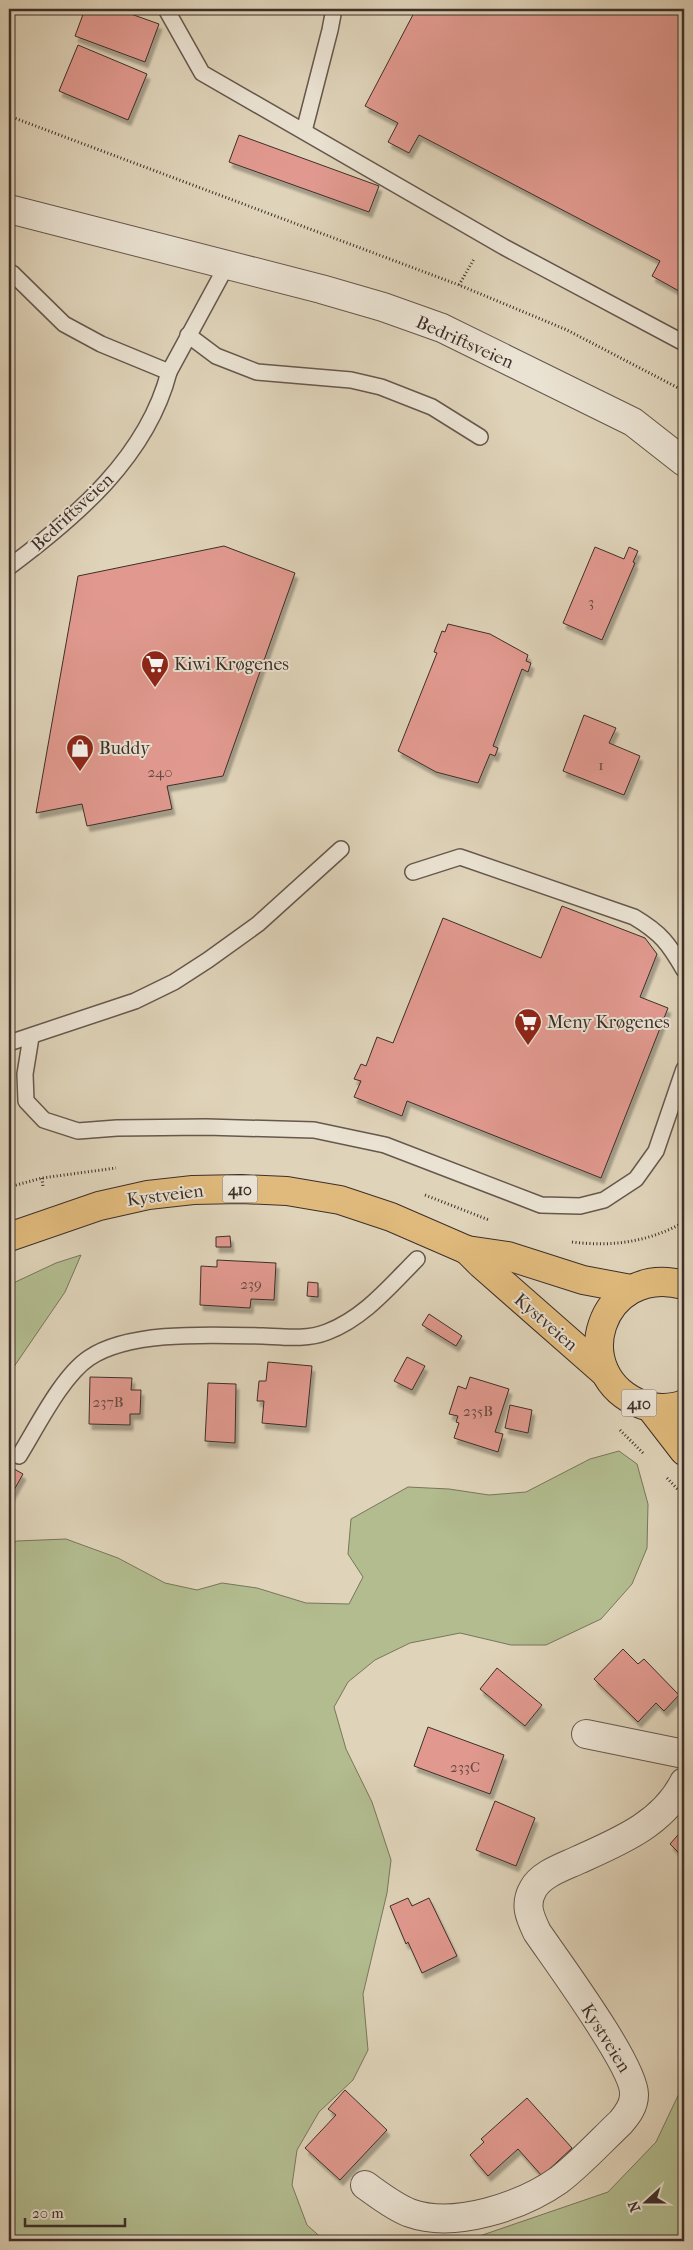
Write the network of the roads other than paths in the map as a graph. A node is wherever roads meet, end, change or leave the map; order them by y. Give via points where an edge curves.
1 (166, 9) edge
2 (334, 9) edge
3 (304, 131) junction
4 (9, 208) edge
5 (227, 265) junction
6 (12, 273) dead end
7 (188, 335) junction
8 (684, 343) edge
9 (169, 372) junction
10 (480, 437) dead end
11 (684, 462) edge
12 (9, 567) edge
13 (341, 849) dead end
14 (413, 872) dead end
15 (684, 970) edge
16 (31, 1037) junction
17 (9, 1043) edge
18 (684, 1069) edge
19 (9, 1237) edge
20 (467, 1250) junction
21 (417, 1259) dead end
22 (678, 1278) edge
23 (631, 1289) junction
24 (604, 1372) junction
25 (684, 1404) edge
26 (650, 1407) junction
27 (684, 1451) edge
28 (19, 1456) dead end
29 (586, 1734) dead end
30 (684, 1754) edge
31 (684, 1782) edge
32 (365, 2185) dead end

1 - 3 lane via 202,72
2 - 3 lane
3 - 8 lane via 504,247
4 - 5 street, Bedriftsveien
5 - 7 lane, Bedriftsveien
5 - 11 street, Bedriftsveien via 382,306 442,328 633,422
6 - 9 lane via 64,324 101,344
7 - 9 lane, Bedriftsveien
7 - 10 lane via 216,356 257,372 351,380 381,387 432,407
9 - 12 lane, Bedriftsveien via 162,397 136,446 99,491 49,537
13 - 16 lane via 258,924 174,982 135,1001
14 - 15 lane via 460,857 634,917 656,930
16 - 17 lane
16 - 18 lane via 25,1074 26,1101 44,1120 78,1131 206,1127 314,1130 385,1146 541,1205 580,1206 604,1200 636,1179 656,1151
19 - 20 main road, Kystveien / 410 via 98,1206 148,1195 241,1189 287,1191 340,1200 391,1217
20 - 23 main road, Kystveien / 410 via 508,1256 583,1280
20 - 24 main road, Kystveien / 410
21 - 28 lane via 359,1316 326,1333 295,1337 167,1337 117,1345 89,1358 70,1375
22 - 23 main road, 410
23 - 24 main road, 410 via 615,1301 605,1316 599,1335 599,1354
24 - 26 main road, 410 via 631,1400
25 - 26 main road, 410
26 - 27 main road, 410
29 - 30 street
31 - 32 street, Kystveien via 663,1812 646,1826 557,1870 534,1887 529,1900 528,1913 538,1932 621,2058 632,2082 634,2095 630,2112 560,2179 519,2202 493,2211 458,2218 432,2218 393,2205

